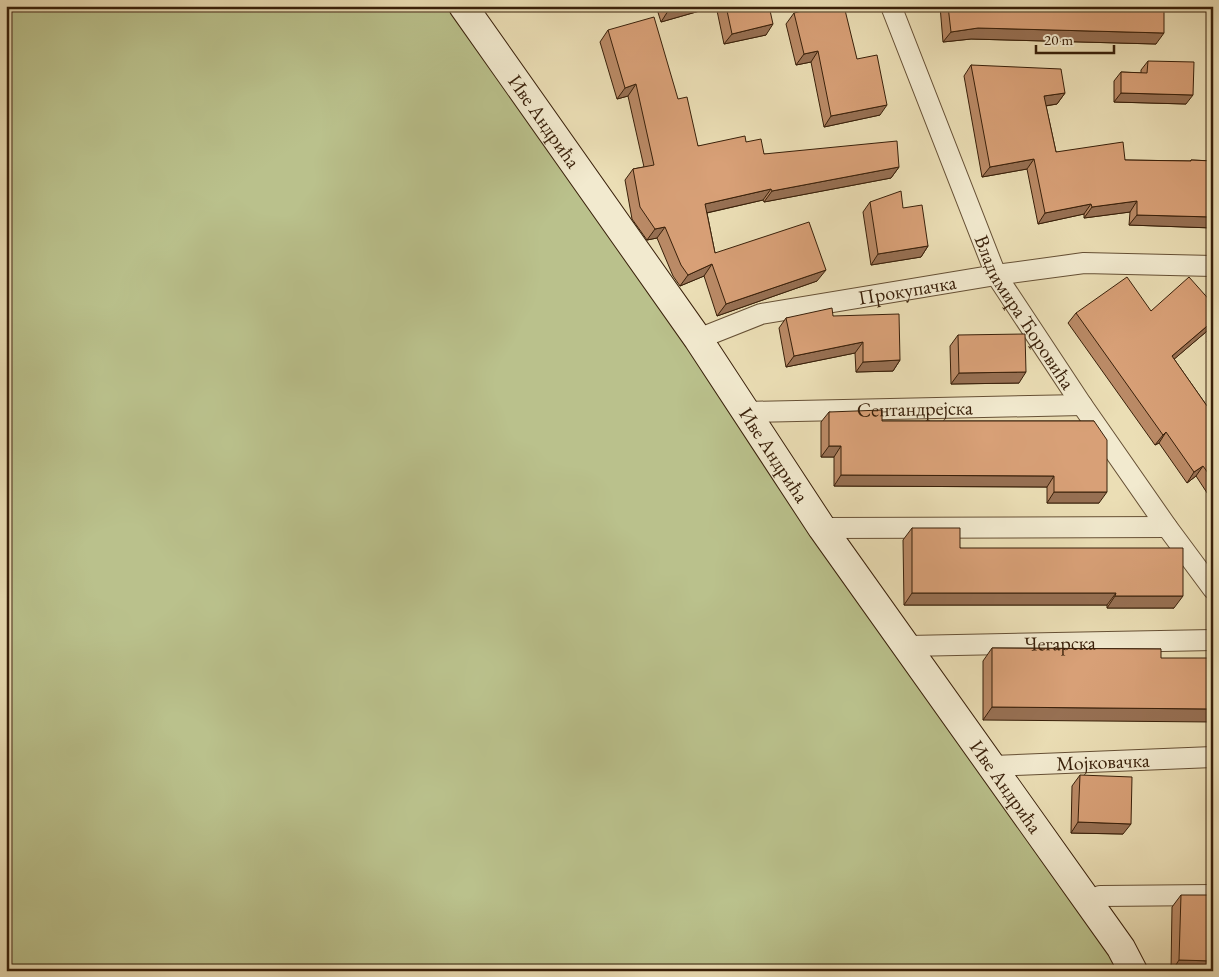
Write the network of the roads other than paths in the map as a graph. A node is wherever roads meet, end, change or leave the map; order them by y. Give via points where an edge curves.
1 (463, 6) edge
2 (891, 6) edge
3 (1213, 266) edge
4 (996, 275) junction
5 (698, 340) junction
6 (1082, 405) junction
7 (746, 412) junction
8 (822, 528) junction
9 (1167, 528) junction
10 (1213, 589) edge
11 (1213, 640) edge
12 (908, 646) junction
13 (1213, 758) edge
14 (992, 766) junction
15 (1213, 895) edge
16 (1088, 901) junction
17 (1132, 971) edge

1 - 5 street, Иве Андрића
2 - 4 street, Владимира Ћоровића
3 - 4 street, Прокупачка via 1084,263
4 - 5 street, Прокупачка via 761,314
4 - 6 street, Владимира Ћоровића
5 - 7 street, Иве Андрића
6 - 7 street, Сентандрејска
6 - 9 street, Владимира Ћоровића
7 - 8 street, Иве Андрића
8 - 9 street
8 - 12 street, Иве Андрића
9 - 10 street, Владимира Ћоровића
11 - 12 street, Чегарска
12 - 14 street, Иве Андрића
13 - 14 street, Мојковачка
14 - 16 street, Иве Андрића
15 - 16 street via 1100,896
16 - 17 street, Иве Андрића via 1121,948

